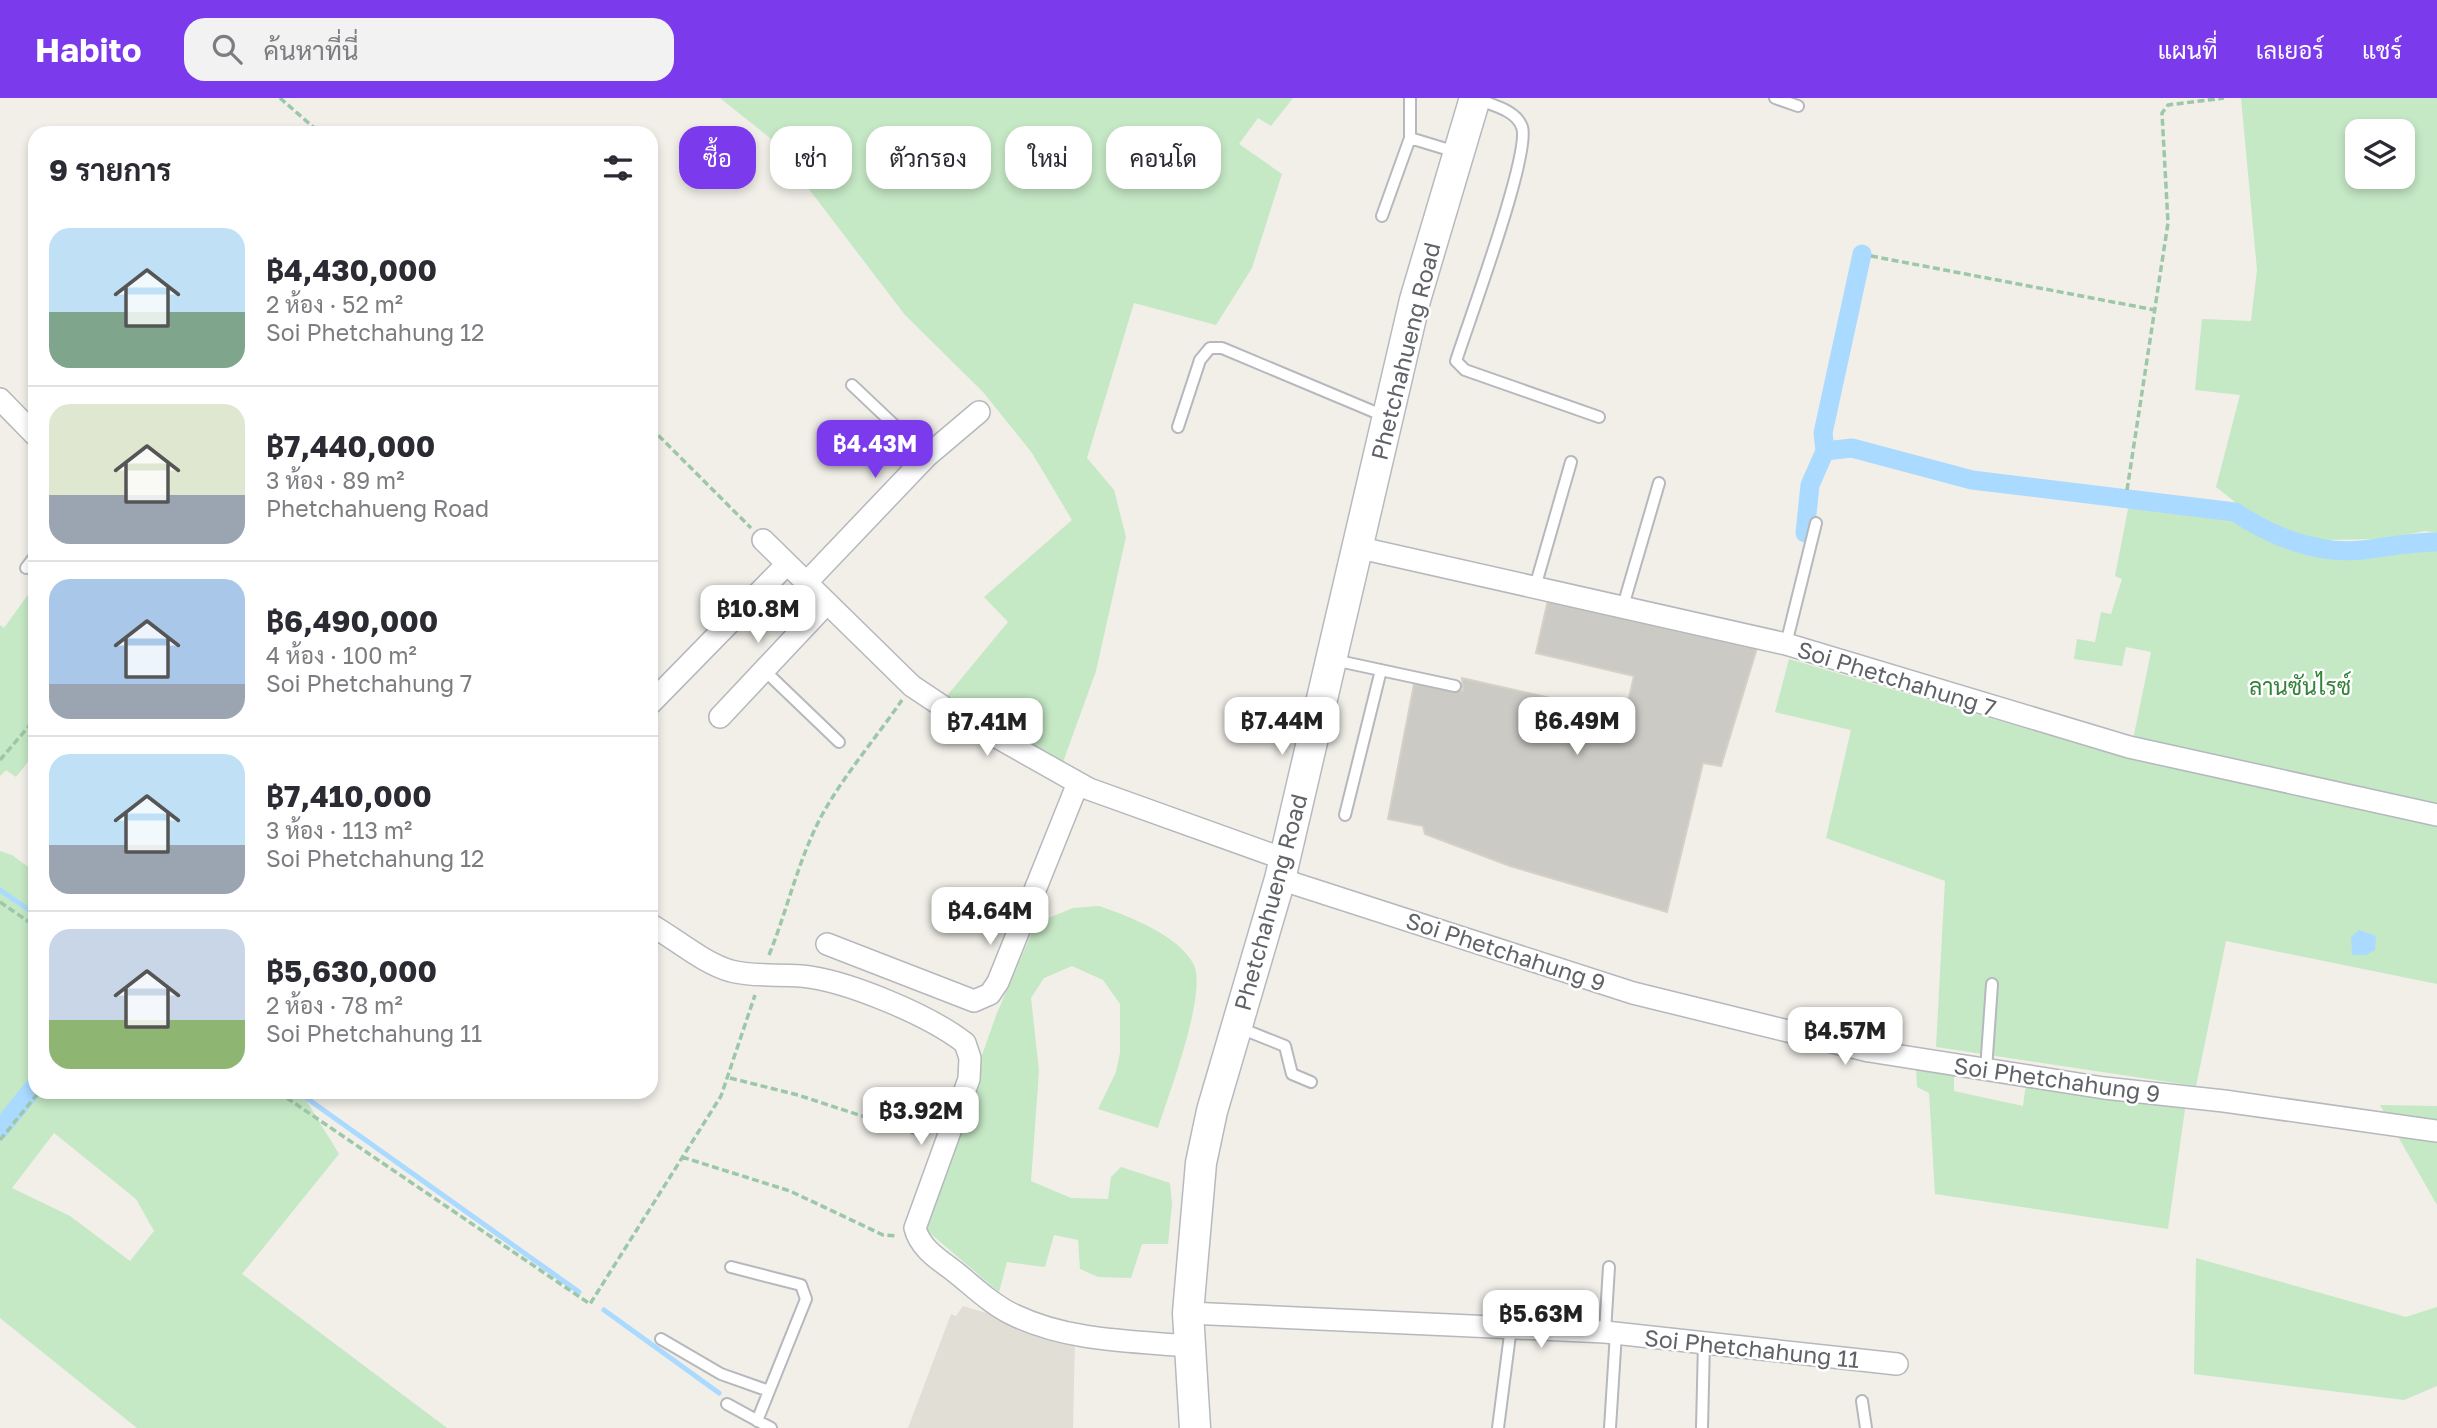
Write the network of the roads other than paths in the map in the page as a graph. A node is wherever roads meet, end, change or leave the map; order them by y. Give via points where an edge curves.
1 (1410, 98) edge
2 (1475, 98) edge
3 (1775, 98) edge
4 (1798, 106) dead end
5 (1410, 138) junction
6 (1458, 153) junction
7 (1382, 216) dead end
8 (852, 385) dead end
9 (0, 399) edge
10 (979, 412) dead end
11 (1387, 417) junction
12 (1600, 417) dead end
13 (1178, 427) dead end
14 (28, 428) edge
15 (927, 456) junction
16 (1571, 462) dead end
17 (1660, 483) dead end
18 (1816, 523) dead end
19 (763, 540) road end
20 (1356, 547) junction
21 (788, 564) junction
22 (28, 565) edge
23 (26, 568) dead end
24 (806, 583) junction
25 (1535, 587) junction
26 (827, 603) junction
27 (1623, 606) junction
28 (1786, 644) junction
29 (1331, 660) junction
30 (764, 670) junction
31 (1381, 670) junction
32 (1455, 686) dead end
33 (658, 696) edge
34 (720, 717) dead end
35 (839, 741) dead end
36 (1078, 783) junction
37 (1345, 815) dead end
38 (2437, 815) edge
39 (1282, 869) junction
40 (658, 929) edge
41 (827, 944) dead end
42 (1992, 984) dead end
43 (1237, 1027) junction
44 (1986, 1070) junction
45 (1311, 1082) dead end
46 (2437, 1131) edge
47 (731, 1267) dead end
48 (1609, 1268) dead end
49 (1188, 1313) junction
50 (1511, 1327) junction
51 (1611, 1333) junction
52 (661, 1339) dead end
53 (1704, 1342) junction
54 (1188, 1346) junction
55 (1897, 1364) dead end
56 (769, 1391) junction
57 (1862, 1401) dead end
58 (727, 1404) dead end
59 (757, 1421) junction
60 (771, 1428) edge
61 (1195, 1428) edge
62 (1499, 1428) edge
63 (1610, 1428) edge
64 (1702, 1428) edge
65 (1866, 1428) edge

1 - 5 lane
2 - 6 main road, Phetchahueng Road
2 - 12 lane via 1513,114 1524,137 1507,208 1456,361 1465,370
3 - 4 lane
5 - 6 lane
5 - 7 lane
6 - 11 main road, Phetchahueng Road
8 - 15 lane
9 - 14 street
10 - 15 street
11 - 13 lane via 1222,348 1210,348 1200,360
11 - 20 main road, Phetchahueng Road
15 - 24 street
16 - 25 lane
17 - 27 lane
18 - 28 lane
19 - 21 street, Soi Phetchahung 9
20 - 25 street, Soi Phetchahung 7
20 - 29 main road, Phetchahueng Road
21 - 24 street, Soi Phetchahung 9
21 - 33 street
22 - 23 lane
24 - 26 street, Soi Phetchahung 9
25 - 27 street, Soi Phetchahung 7
26 - 30 street
26 - 36 street, Soi Phetchahung 9 via 912,686
27 - 28 street, Soi Phetchahung 7
28 - 38 street, Soi Phetchahung 7 via 2129,747
29 - 31 lane
29 - 39 main road, Phetchahueng Road
30 - 34 street
30 - 35 lane
31 - 32 lane
31 - 37 lane
36 - 39 street, Soi Phetchahung 9
36 - 41 street via 990,994 974,1000
39 - 43 main road, Phetchahueng Road
39 - 44 street, Soi Phetchahung 9 via 1633,993 1869,1051
40 - 54 street via 728,970 802,976 881,998 965,1043 969,1079 915,1228 923,1247 1013,1314 1074,1336
42 - 44 lane
43 - 45 lane via 1285,1046 1293,1074
43 - 49 main road, Phetchahueng Road via 1201,1163
44 - 46 street, Soi Phetchahung 9
47 - 56 lane via 801,1285 805,1291 806,1299
48 - 51 lane
49 - 50 street, Soi Phetchahung 11
49 - 54 main road, Phetchahueng Road
50 - 51 street, Soi Phetchahung 11
50 - 62 lane
51 - 53 street, Soi Phetchahung 11
51 - 63 lane
52 - 56 lane via 721,1374
53 - 55 street, Soi Phetchahung 11
53 - 64 lane
54 - 61 main road, Phetchahueng Road
56 - 59 lane
57 - 65 lane
58 - 59 lane
59 - 60 lane

